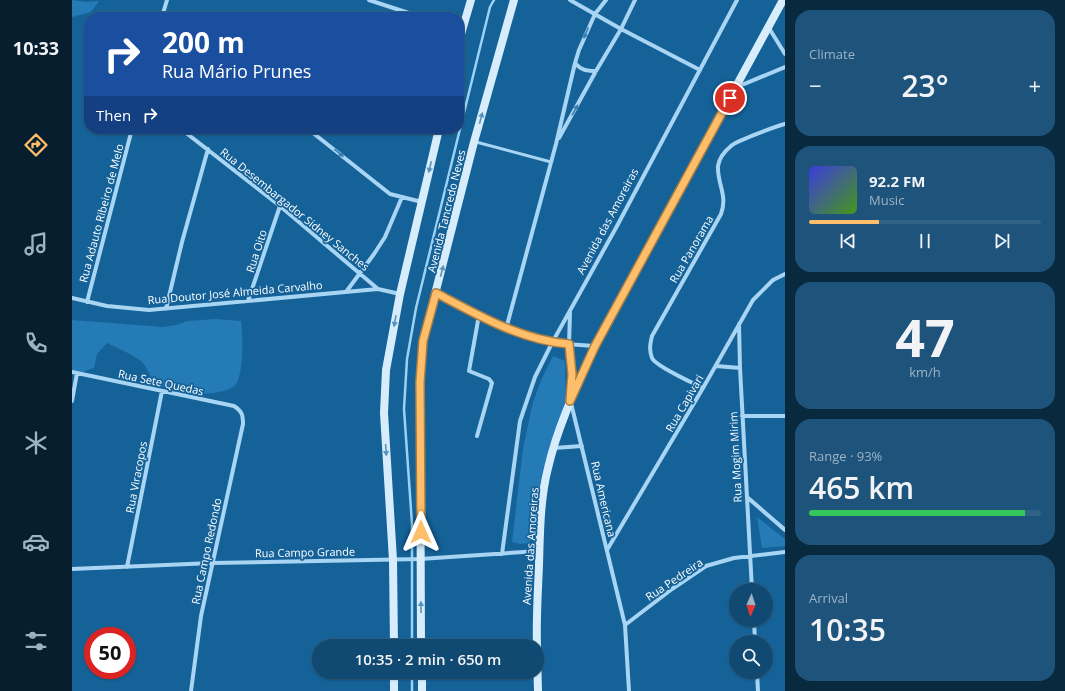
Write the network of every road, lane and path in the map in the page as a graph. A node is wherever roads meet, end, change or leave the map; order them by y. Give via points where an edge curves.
1 (167, 0) edge
2 (369, 0) edge
3 (471, 0) edge
4 (514, 0) edge
5 (570, 0) edge
6 (606, 0) edge
7 (635, 0) edge
8 (737, 0) edge
9 (783, 0) edge
10 (164, 12) edge
11 (406, 12) edge
12 (594, 14) junction
13 (464, 18) edge
14 (769, 28) junction
15 (621, 29) junction
16 (785, 54) edge
17 (575, 63) junction
18 (785, 68) edge
19 (700, 70) junction
20 (596, 71) junction
21 (737, 87) junction
22 (785, 124) edge
23 (131, 134) edge
24 (188, 134) edge
25 (314, 134) edge
26 (438, 134) edge
27 (474, 142) junction
28 (556, 144) junction
29 (208, 149) junction
30 (551, 162) junction
31 (402, 197) junction
32 (422, 202) junction
33 (280, 206) junction
34 (360, 274) junction
35 (785, 274) edge
36 (378, 289) junction
37 (346, 292) junction
38 (436, 293) junction
39 (400, 294) junction
40 (72, 298) edge
41 (248, 301) junction
42 (87, 302) junction
43 (166, 309) junction
44 (570, 310) junction
45 (479, 315) junction
46 (739, 324) junction
47 (506, 329) junction
48 (552, 343) junction
49 (569, 344) junction
50 (595, 346) junction
51 (716, 366) junction
52 (740, 368) junction
53 (72, 372) edge
54 (77, 373) junction
55 (704, 388) junction
56 (162, 391) junction
57 (570, 401) junction
58 (72, 402) edge
59 (243, 416) joint
60 (742, 416) junction
61 (785, 416) edge
62 (477, 436) dead end
63 (582, 446) junction
64 (554, 448) junction
65 (747, 497) junction
66 (785, 530) edge
67 (607, 550) junction
68 (539, 551) junction
69 (785, 552) edge
70 (502, 554) junction
71 (750, 555) junction
72 (418, 559) junction
73 (396, 560) junction
74 (212, 564) junction
75 (128, 567) junction
76 (72, 570) edge
77 (752, 583) edge
78 (625, 625) junction
79 (394, 639) edge
80 (421, 639) edge
81 (537, 639) edge
82 (394, 679) edge
83 (422, 679) edge
84 (538, 679) edge
85 (757, 679) edge
86 (538, 682) junction
87 (191, 691) edge
88 (394, 691) edge
89 (422, 691) edge
90 (538, 691) edge
91 (541, 691) edge
92 (629, 691) edge
93 (758, 691) edge

1 - 10 street
2 - 11 street
3 - 13 main road
27 -> 4 main road, Avenida Tancredo Neves
5 - 12 street
6 - 12 street
7 - 15 street
8 - 19 street, Avenida das Amoreiras
9 - 14 main road, Avenida das Amoreiras
12 - 15 street
12 -> 17 street
14 - 16 street
14 - 21 main road, Avenida das Amoreiras
15 - 19 street
15 - 20 street
17 - 20 street via 587,72
17 - 28 street
18 - 21 street
19 - 44 street, Avenida das Amoreiras
28 -> 20 street
21 - 50 main road, Avenida das Amoreiras
22 - 55 street, Rua Panorama via 732,144 722,155 718,165 724,197 721,214 652,336 649,348 652,360
23 - 42 street, Rua Adauto Ribeiro de Melo
24 - 29 street, Rua Desembargador Sidney Sanches
25 -> 31 street via 390,194
26 -> 32 main road
27 - 30 lane
38 -> 27 main road, Avenida Tancredo Neves
28 - 30 street
29 - 33 street, Rua Desembargador Sidney Sanches
29 - 43 street
30 - 47 street
31 - 32 street
31 - 34 street via 385,237
32 - 39 main road
33 - 34 street, Rua Desembargador Sidney Sanches
33 - 41 street, Rua Oito
34 - 36 street, Rua Desembargador Sidney Sanches
34 - 37 street
35 - 46 street, Rua Capivari via 773,280 752,300
36 - 37 street, Rua Doutor José Almeida Carvalho
36 - 39 street, Rua Doutor José Almeida Carvalho
37 - 41 street, Rua Doutor José Almeida Carvalho
38 - 45 street
38 - 72 main road, Avenida Tancredo Neves via 423,341 421,361
39 -> 73 main road via 386,370 384,413
40 - 42 street, Rua Doutor José Almeida Carvalho
41 - 43 street, Rua Doutor José Almeida Carvalho
42 - 43 street, Rua Doutor José Almeida Carvalho via 148,310
44 - 48 street, Avenida das Amoreiras
44 - 49 street, Rua Americana
45 - 47 street
45 - 62 street via 469,371 489,379 492,383
46 - 51 street, Rua Capivari
46 - 52 street, Rua Mogim Mirim
47 - 48 street
48 - 49 street
48 - 70 street, Avenida das Amoreiras via 535,377 520,421
49 - 50 street
49 - 57 street, Rua Americana via 572,374
50 - 57 main road, Avenida das Amoreiras
51 - 52 street
51 - 55 street, Rua Capivari
52 - 60 street, Rua Mogim Mirim
53 - 54 street, Rua Sete Quedas
54 - 56 street, Rua Sete Quedas
54 - 58 street
55 - 67 street, Rua Capivari
56 - 59 street, Rua Sete Quedas via 234,406
56 - 75 street, Rua Viracopos
57 - 63 street, Rua Americana
57 - 64 main road, Avenida das Amoreiras
59 - 74 street, Rua Campo Redondo
60 - 61 street
60 - 65 street, Rua Mogim Mirim
63 - 64 street
63 - 67 street, Rua Americana
64 - 68 main road, Avenida das Amoreiras via 543,499
65 - 66 street
65 - 71 street, Rua Mogim Mirim
67 - 78 street, Rua Americana
68 - 70 street, Rua Campo Grande
68 - 81 main road, Avenida das Amoreiras
69 - 71 street, Rua Pedreira
70 - 72 street, Rua Campo Grande
71 - 77 street, Rua Mogim Mirim
71 - 78 street, Rua Pedreira via 706,566
72 - 73 street, Rua Campo Grande
80 -> 72 main road, Avenida Tancredo Neves
73 - 74 street, Rua Campo Grande
73 - 79 main road
74 - 75 street, Rua Campo Grande
74 - 87 street, Rua Campo Redondo
75 - 76 street, Rua Campo Grande
78 - 92 street, Rua Americana
82 - 88 main road
83 - 89 main road
84 - 86 main road
85 - 93 street
86 - 90 main road
86 - 91 street

